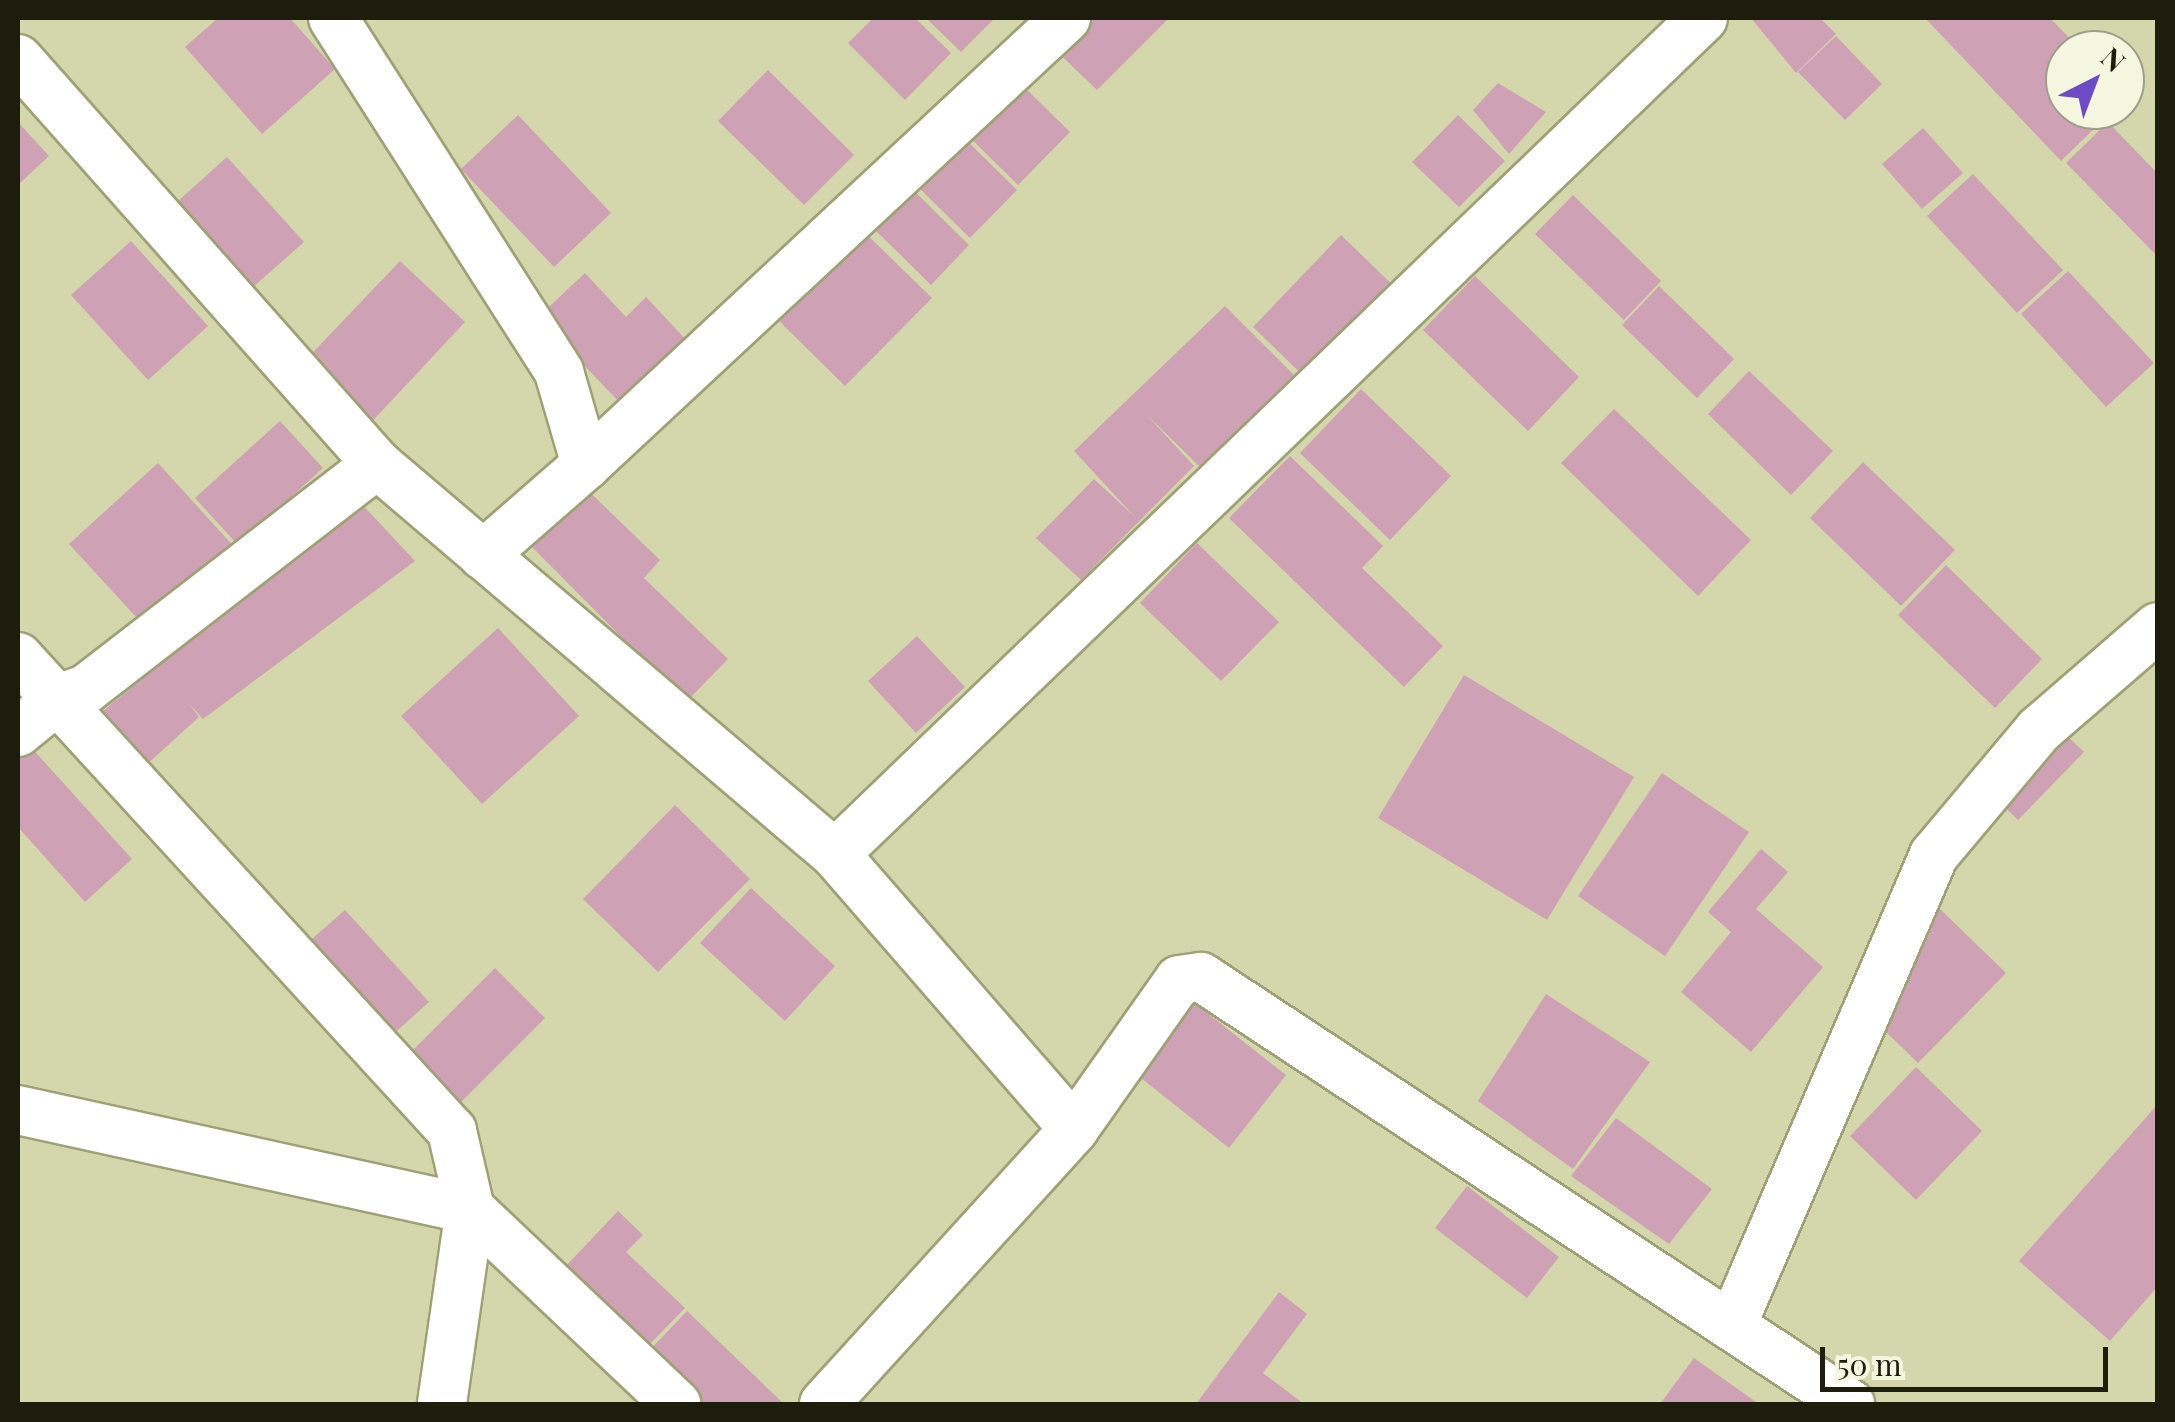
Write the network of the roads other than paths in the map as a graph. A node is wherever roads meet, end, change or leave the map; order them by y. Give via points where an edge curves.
1 (1066, 18) edge
2 (1703, 18) edge
3 (353, 26) edge
4 (18, 59) edge
5 (376, 464) junction
6 (586, 465) junction
7 (483, 555) junction
8 (2158, 626) edge
9 (18, 657) edge
10 (58, 698) junction
11 (18, 732) edge
12 (835, 854) junction
13 (18, 1110) edge
14 (1074, 1128) junction
15 (470, 1208) junction
16 (1733, 1323) junction
17 (442, 1404) edge
18 (676, 1404) edge
19 (824, 1404) edge
20 (1850, 1404) edge

1 - 6 street
2 - 12 street
3 - 6 street via 559,372
4 - 5 street
5 - 7 street
5 - 10 street via 86,689
6 - 7 street
7 - 12 street
8 - 16 street via 2039,730 1934,855
9 - 10 street
10 - 11 street
10 - 15 street via 452,1132
12 - 14 street
13 - 15 street
14 - 16 street via 1178,980 1201,977
14 - 19 street
15 - 17 street
15 - 18 street
16 - 20 street

